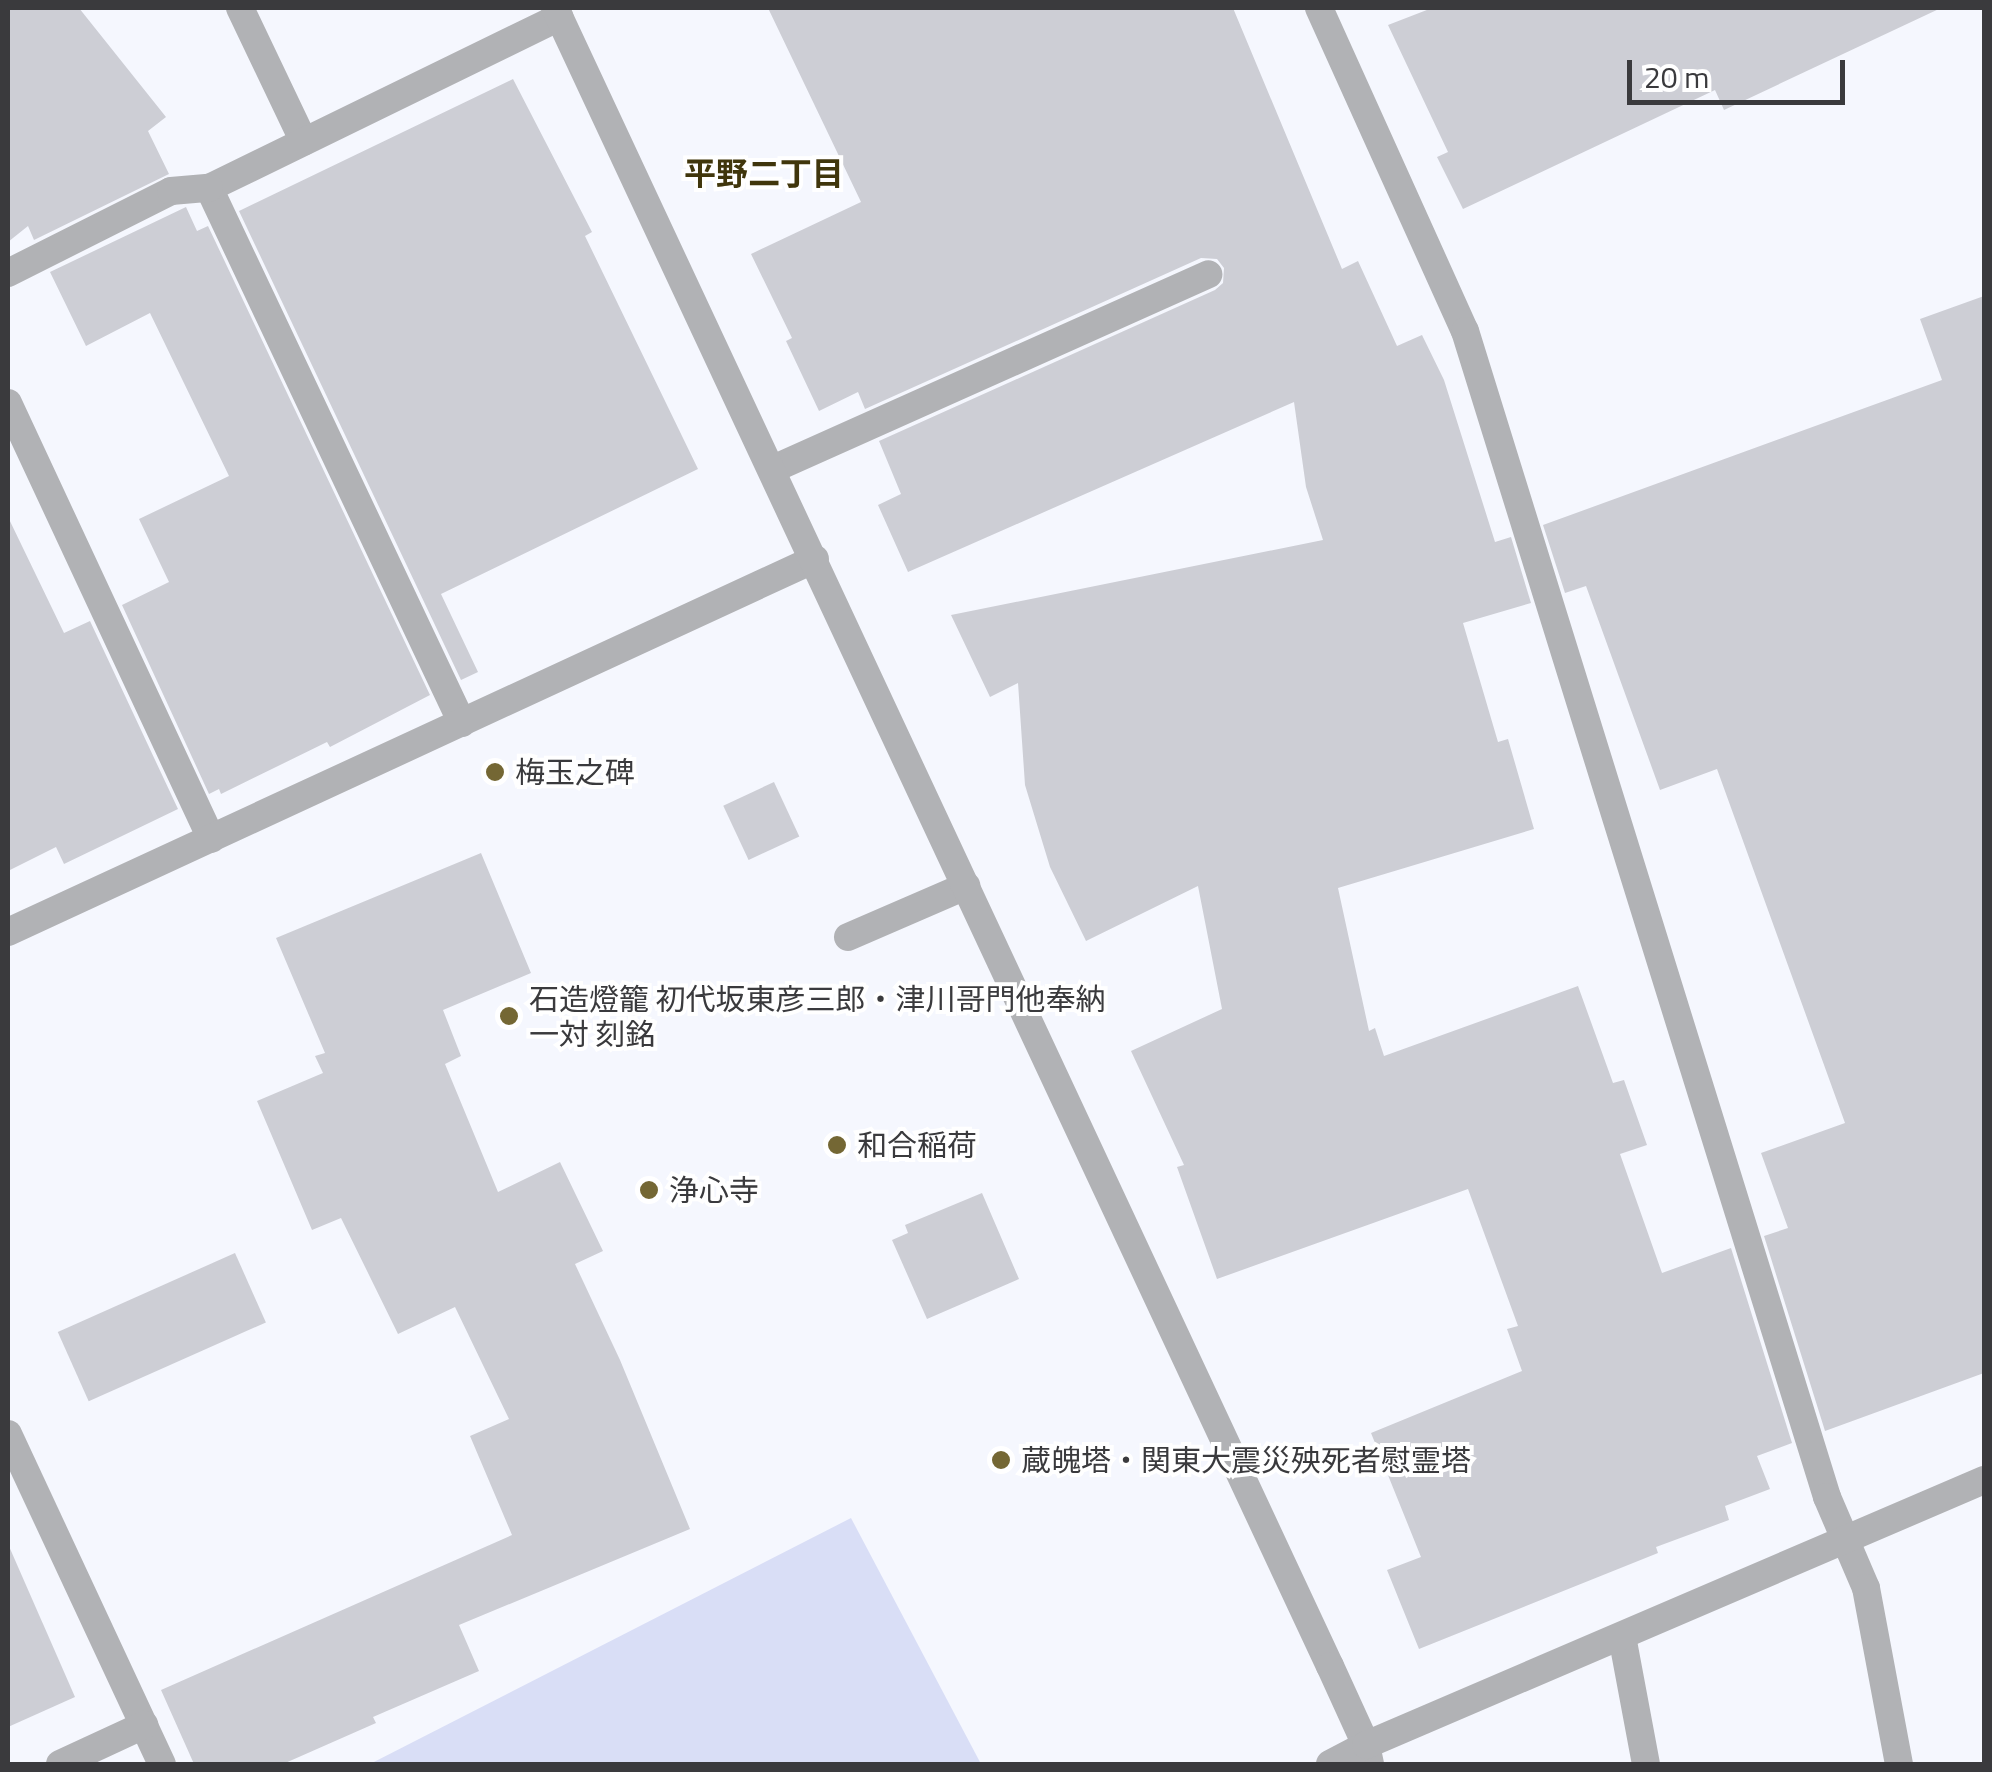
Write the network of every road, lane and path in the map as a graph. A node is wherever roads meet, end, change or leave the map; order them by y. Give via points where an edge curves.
1 (240, 8) edge
2 (1319, 8) edge
3 (557, 12) edge
4 (304, 142) junction
5 (209, 188) junction
6 (8, 273) edge
7 (1208, 274) dead end
8 (8, 404) edge
9 (773, 469) junction
10 (815, 559) junction
11 (462, 723) junction
12 (211, 838) junction
13 (966, 886) junction
14 (8, 932) edge
15 (848, 937) dead end
16 (8, 1434) edge
17 (1984, 1480) edge
18 (1846, 1539) junction
19 (1622, 1636) junction
20 (144, 1725) junction
21 (1368, 1755) edge
22 (60, 1764) edge
23 (162, 1764) edge
24 (1330, 1764) edge
25 (1646, 1764) edge
26 (1899, 1764) edge

1 - 4 street
2 - 18 street via 1465,331
3 - 4 street
3 - 9 street
4 - 5 street
5 - 6 street via 170,191
5 - 11 street
7 - 9 street
8 - 12 street
9 - 10 street
10 - 11 street
10 - 13 street
11 - 12 street
12 - 14 street
13 - 15 street
13 - 21 street
16 - 20 street
17 - 18 street
18 - 19 street
18 - 26 street via 1866,1588
19 - 21 street
19 - 25 street
20 - 22 street
20 - 23 street
21 - 24 street

